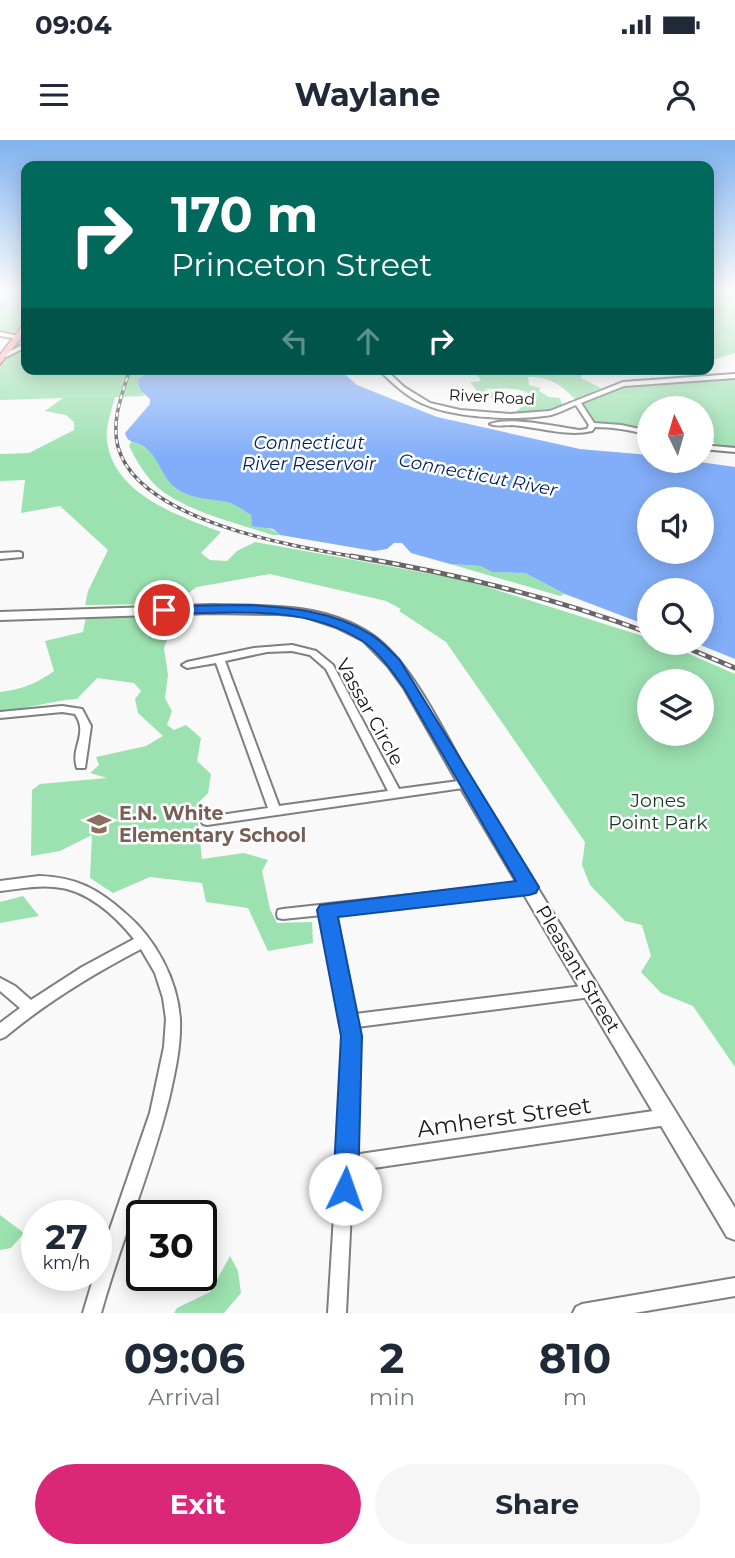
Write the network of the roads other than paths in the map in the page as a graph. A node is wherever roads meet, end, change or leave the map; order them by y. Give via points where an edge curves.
1 (21, 347) edge
2 (1, 357) edge
3 (388, 375) edge
4 (735, 376) edge
5 (578, 403) junction
6 (493, 424) dead end
7 (592, 425) junction
8 (637, 429) edge
9 (714, 447) edge
10 (735, 450) edge
11 (19, 555) dead end
12 (0, 556) edge
13 (0, 615) edge
14 (220, 659) junction
15 (187, 664) dead end
16 (0, 715) edge
17 (81, 765) dead end
18 (466, 784) junction
19 (395, 793) junction
20 (275, 810) junction
21 (207, 821) dead end
22 (0, 886) edge
23 (529, 887) junction
24 (327, 910) junction
25 (284, 914) dead end
26 (143, 940) junction
27 (0, 984) edge
28 (591, 991) junction
29 (29, 1007) junction
30 (349, 1021) junction
31 (0, 1032) edge
32 (667, 1117) junction
33 (347, 1164) junction
34 (735, 1229) edge
35 (735, 1287) edge
36 (92, 1313) edge
37 (337, 1313) edge
38 (582, 1313) edge

1 - 2 street
3 - 5 street, River Road via 416,398 460,412 531,415
4 - 5 street, River Road via 623,384
5 - 7 street
6 - 7 street via 580,432
7 - 8 street
9 - 10 street
11 - 12 street
13 - 18 street, Pleasant Street via 249,609 304,613 340,624 368,638 393,663
14 - 15 street, Vassar Circle
14 - 19 street, Vassar Circle via 274,649 312,652 330,667
14 - 20 street
16 - 17 street via 78,711 87,722 88,735
18 - 19 street
18 - 23 street, Pleasant Street
19 - 20 street
20 - 21 street
22 - 26 street via 56,880 73,883 95,894
23 - 24 street
23 - 28 street, Pleasant Street
24 - 25 street
24 - 30 street
26 - 29 street
26 - 36 street via 162,974 172,1011 171,1056 158,1114
27 - 29 street
28 - 30 street
28 - 32 street, Pleasant Street
29 - 31 street
30 - 33 street
32 - 33 street, Amherst Street
32 - 34 street, Pleasant Street
33 - 37 street
35 - 38 street

